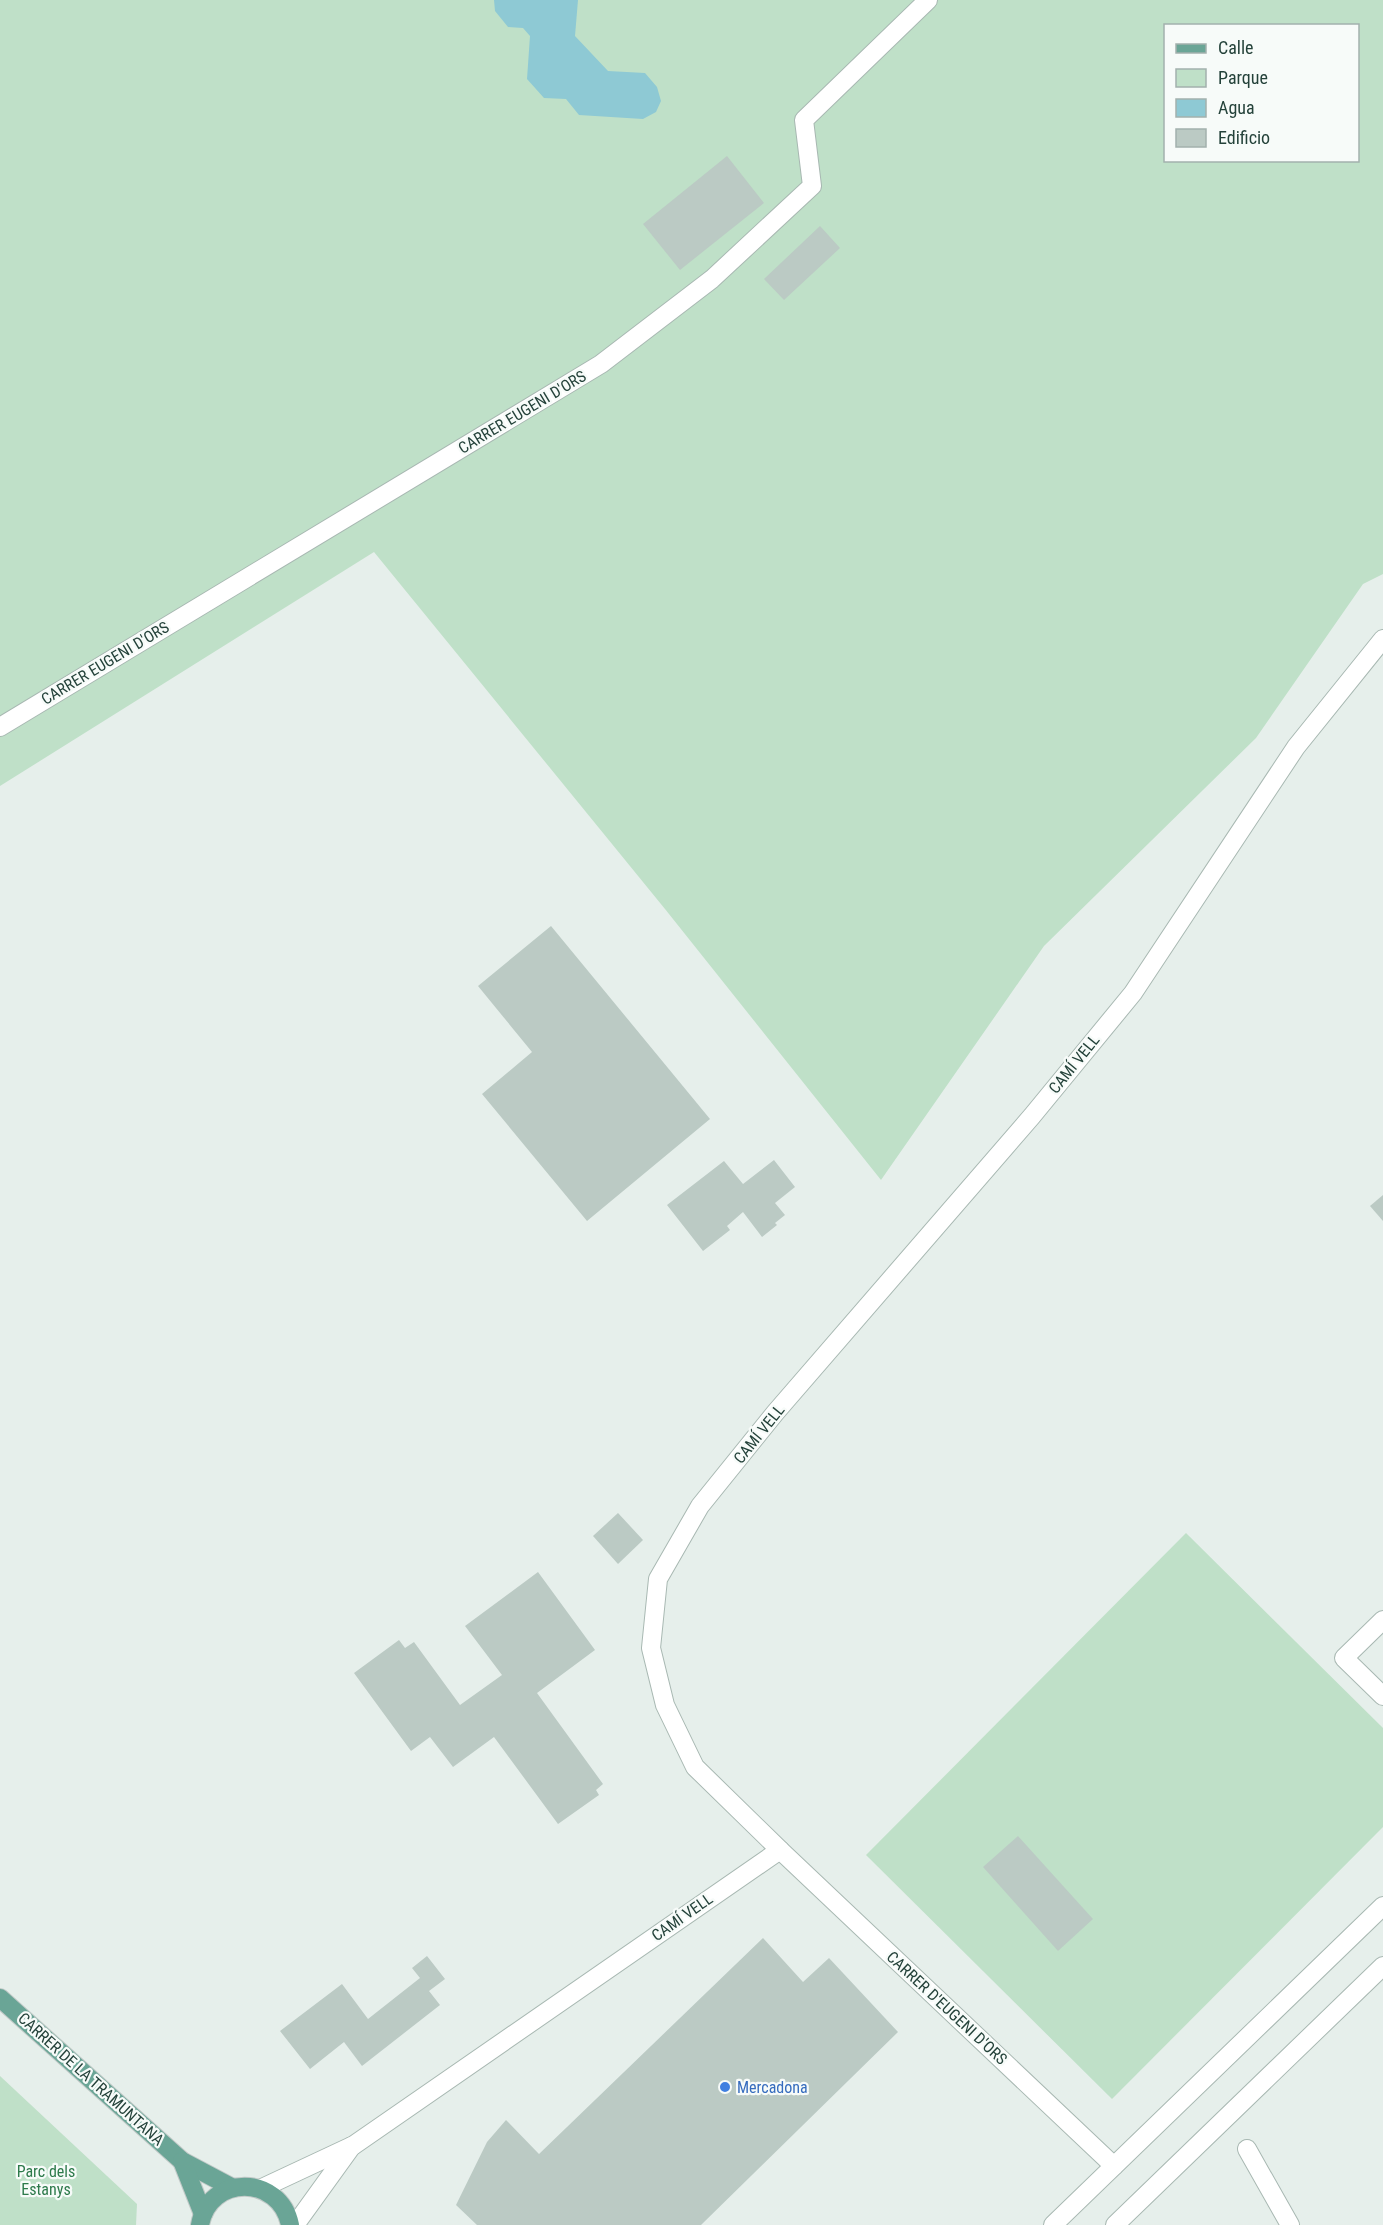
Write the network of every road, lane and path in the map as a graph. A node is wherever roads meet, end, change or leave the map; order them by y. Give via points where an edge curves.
1 (928, 0) edge
2 (1383, 639) edge
3 (0, 727) edge
4 (1383, 1620) edge
5 (1383, 1696) edge
6 (780, 1850) junction
7 (1383, 1906) edge
8 (1383, 1966) edge
9 (0, 1998) edge
10 (354, 2145) junction
11 (1247, 2149) dead end
12 (182, 2161) junction
13 (1114, 2166) junction
14 (233, 2188) junction
15 (260, 2189) junction
16 (201, 2219) edge
17 (292, 2225) edge
18 (1053, 2225) edge
19 (1115, 2225) edge
20 (1290, 2225) edge

1 - 3 street, CARRER EUGENI D'ORS via 804,120 812,186 712,279 601,364
2 - 6 street, CAMÍ VELL via 1296,747 1132,993 1032,1116 775,1413 700,1506 658,1579 651,1648 665,1705 695,1767
4 - 5 street via 1344,1658
6 - 10 street, CAMÍ VELL
6 - 13 street, CARRER D'EUGENI D'ORS
7 - 13 street
8 - 19 street
9 - 12 main road, CARRER DE LA TRAMUNTANA
10 - 15 street, CAMÍ VELL
10 - 17 street, CAMÍ VELL
11 - 20 street
12 - 14 main road, CARRER DE LA TRAMUNTANA
12 - 16 main road, CARRER DE LA TRAMUNTANA
13 - 18 street
14 - 15 main road, CARRER DE LA TRAMUNTANA
14 - 16 main road, CARRER DE LA TRAMUNTANA via 218,2195
15 - 17 main road via 282,2205

